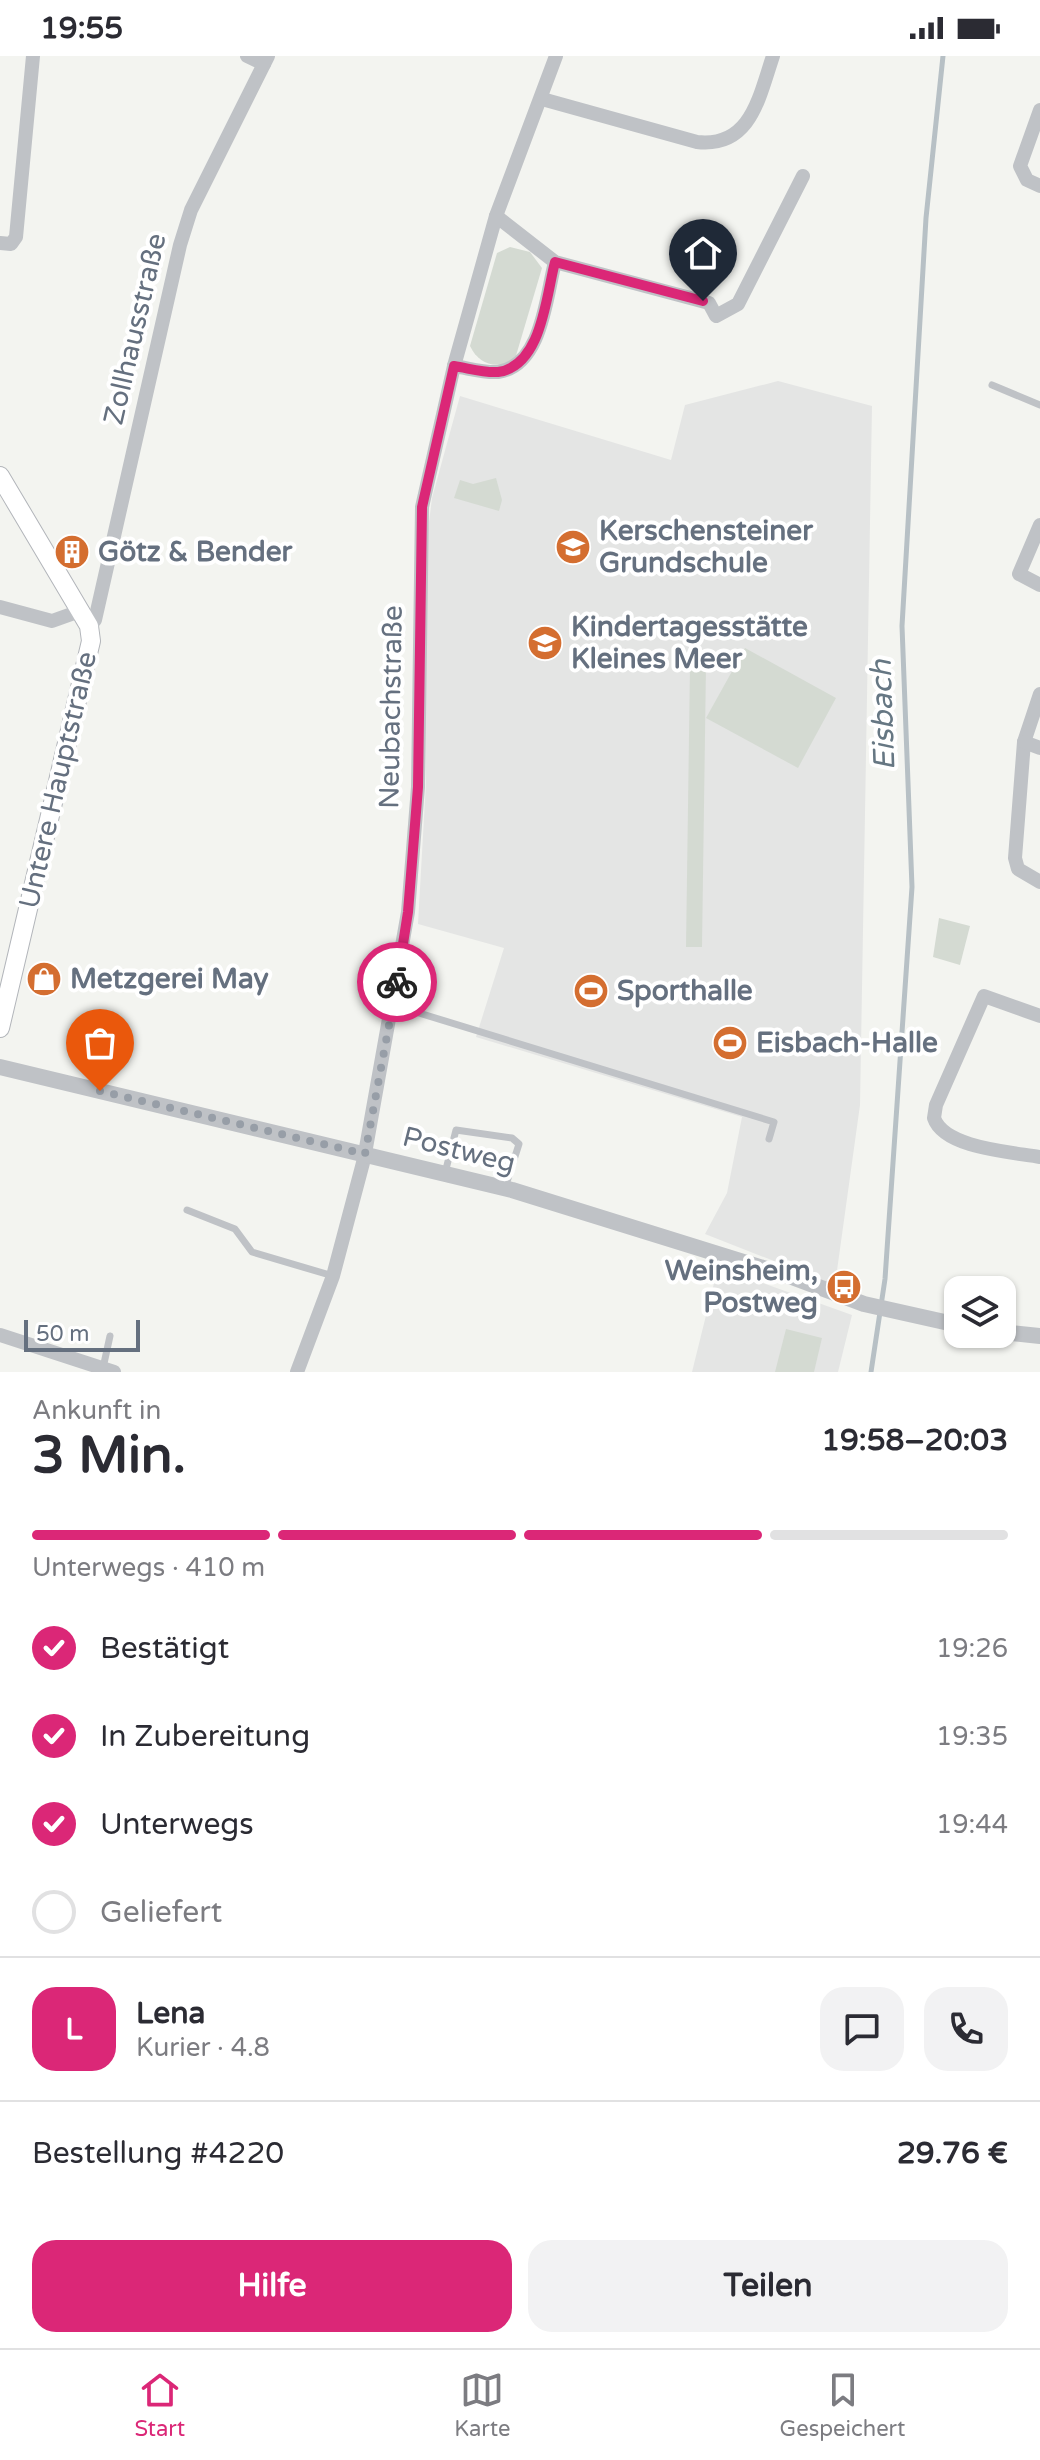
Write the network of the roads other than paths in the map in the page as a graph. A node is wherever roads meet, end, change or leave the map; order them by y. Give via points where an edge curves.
1 (33, 56) edge
2 (247, 56) edge
3 (556, 56) edge
4 (773, 56) edge
5 (266, 60) edge
6 (542, 99) junction
7 (1040, 110) edge
8 (803, 176) dead end
9 (1040, 186) edge
10 (496, 216) junction
11 (0, 243) edge
12 (555, 262) junction
13 (454, 366) junction
14 (992, 385) dead end
15 (1040, 405) edge
16 (0, 476) edge
17 (1040, 525) edge
18 (1040, 585) edge
19 (0, 607) edge
20 (84, 618) junction
21 (1040, 694) edge
22 (1024, 742) junction
23 (1040, 748) edge
24 (1040, 882) edge
25 (393, 1005) junction
26 (1040, 1016) edge
27 (0, 1028) edge
28 (0, 1067) edge
29 (769, 1139) dead end
30 (365, 1154) junction
31 (1040, 1157) edge
32 (445, 1173) junction
33 (505, 1188) junction
34 (187, 1210) dead end
35 (333, 1276) junction
36 (944, 1322) edge
37 (1016, 1333) edge
38 (0, 1335) edge
39 (110, 1336) dead end
40 (1040, 1336) edge
41 (108, 1370) edge
42 (297, 1372) edge

1 - 11 street via 16,237 11,244
2 - 5 street
3 - 6 street, Neubachstraße
4 - 6 street via 748,122 734,136 716,143
5 - 20 street, Zollhausstraße via 191,210 95,620
6 - 10 street, Neubachstraße
7 - 9 street via 1020,166 1021,174
8 - 12 street via 738,304 716,316 709,303
10 - 12 street
10 - 13 street, Neubachstraße
12 - 13 street via 531,349 522,361 494,372
13 - 25 street, Neubachstraße via 422,507 418,787 408,912
14 - 15 lane
16 - 20 main road
17 - 18 street via 1019,574
19 - 20 street via 52,621
20 - 27 main road, Untere Hauptstraße via 87,656
21 - 22 street
22 - 23 street
22 - 24 street via 1015,858 1018,869
25 - 29 lane via 774,1122
25 - 30 street, Neubachstraße
26 - 31 street via 984,996 934,1118 944,1134 959,1141
28 - 30 street, Postweg
30 - 32 street, Postweg
30 - 35 street, Neubachstraße
32 - 33 street, Postweg
32 - 33 lane via 456,1130 512,1138 519,1144
33 - 36 street, Postweg via 864,1304
34 - 35 lane via 235,1229 252,1252
35 - 42 street, Neubachstraße
37 - 40 street
38 - 41 street
39 - 41 lane

